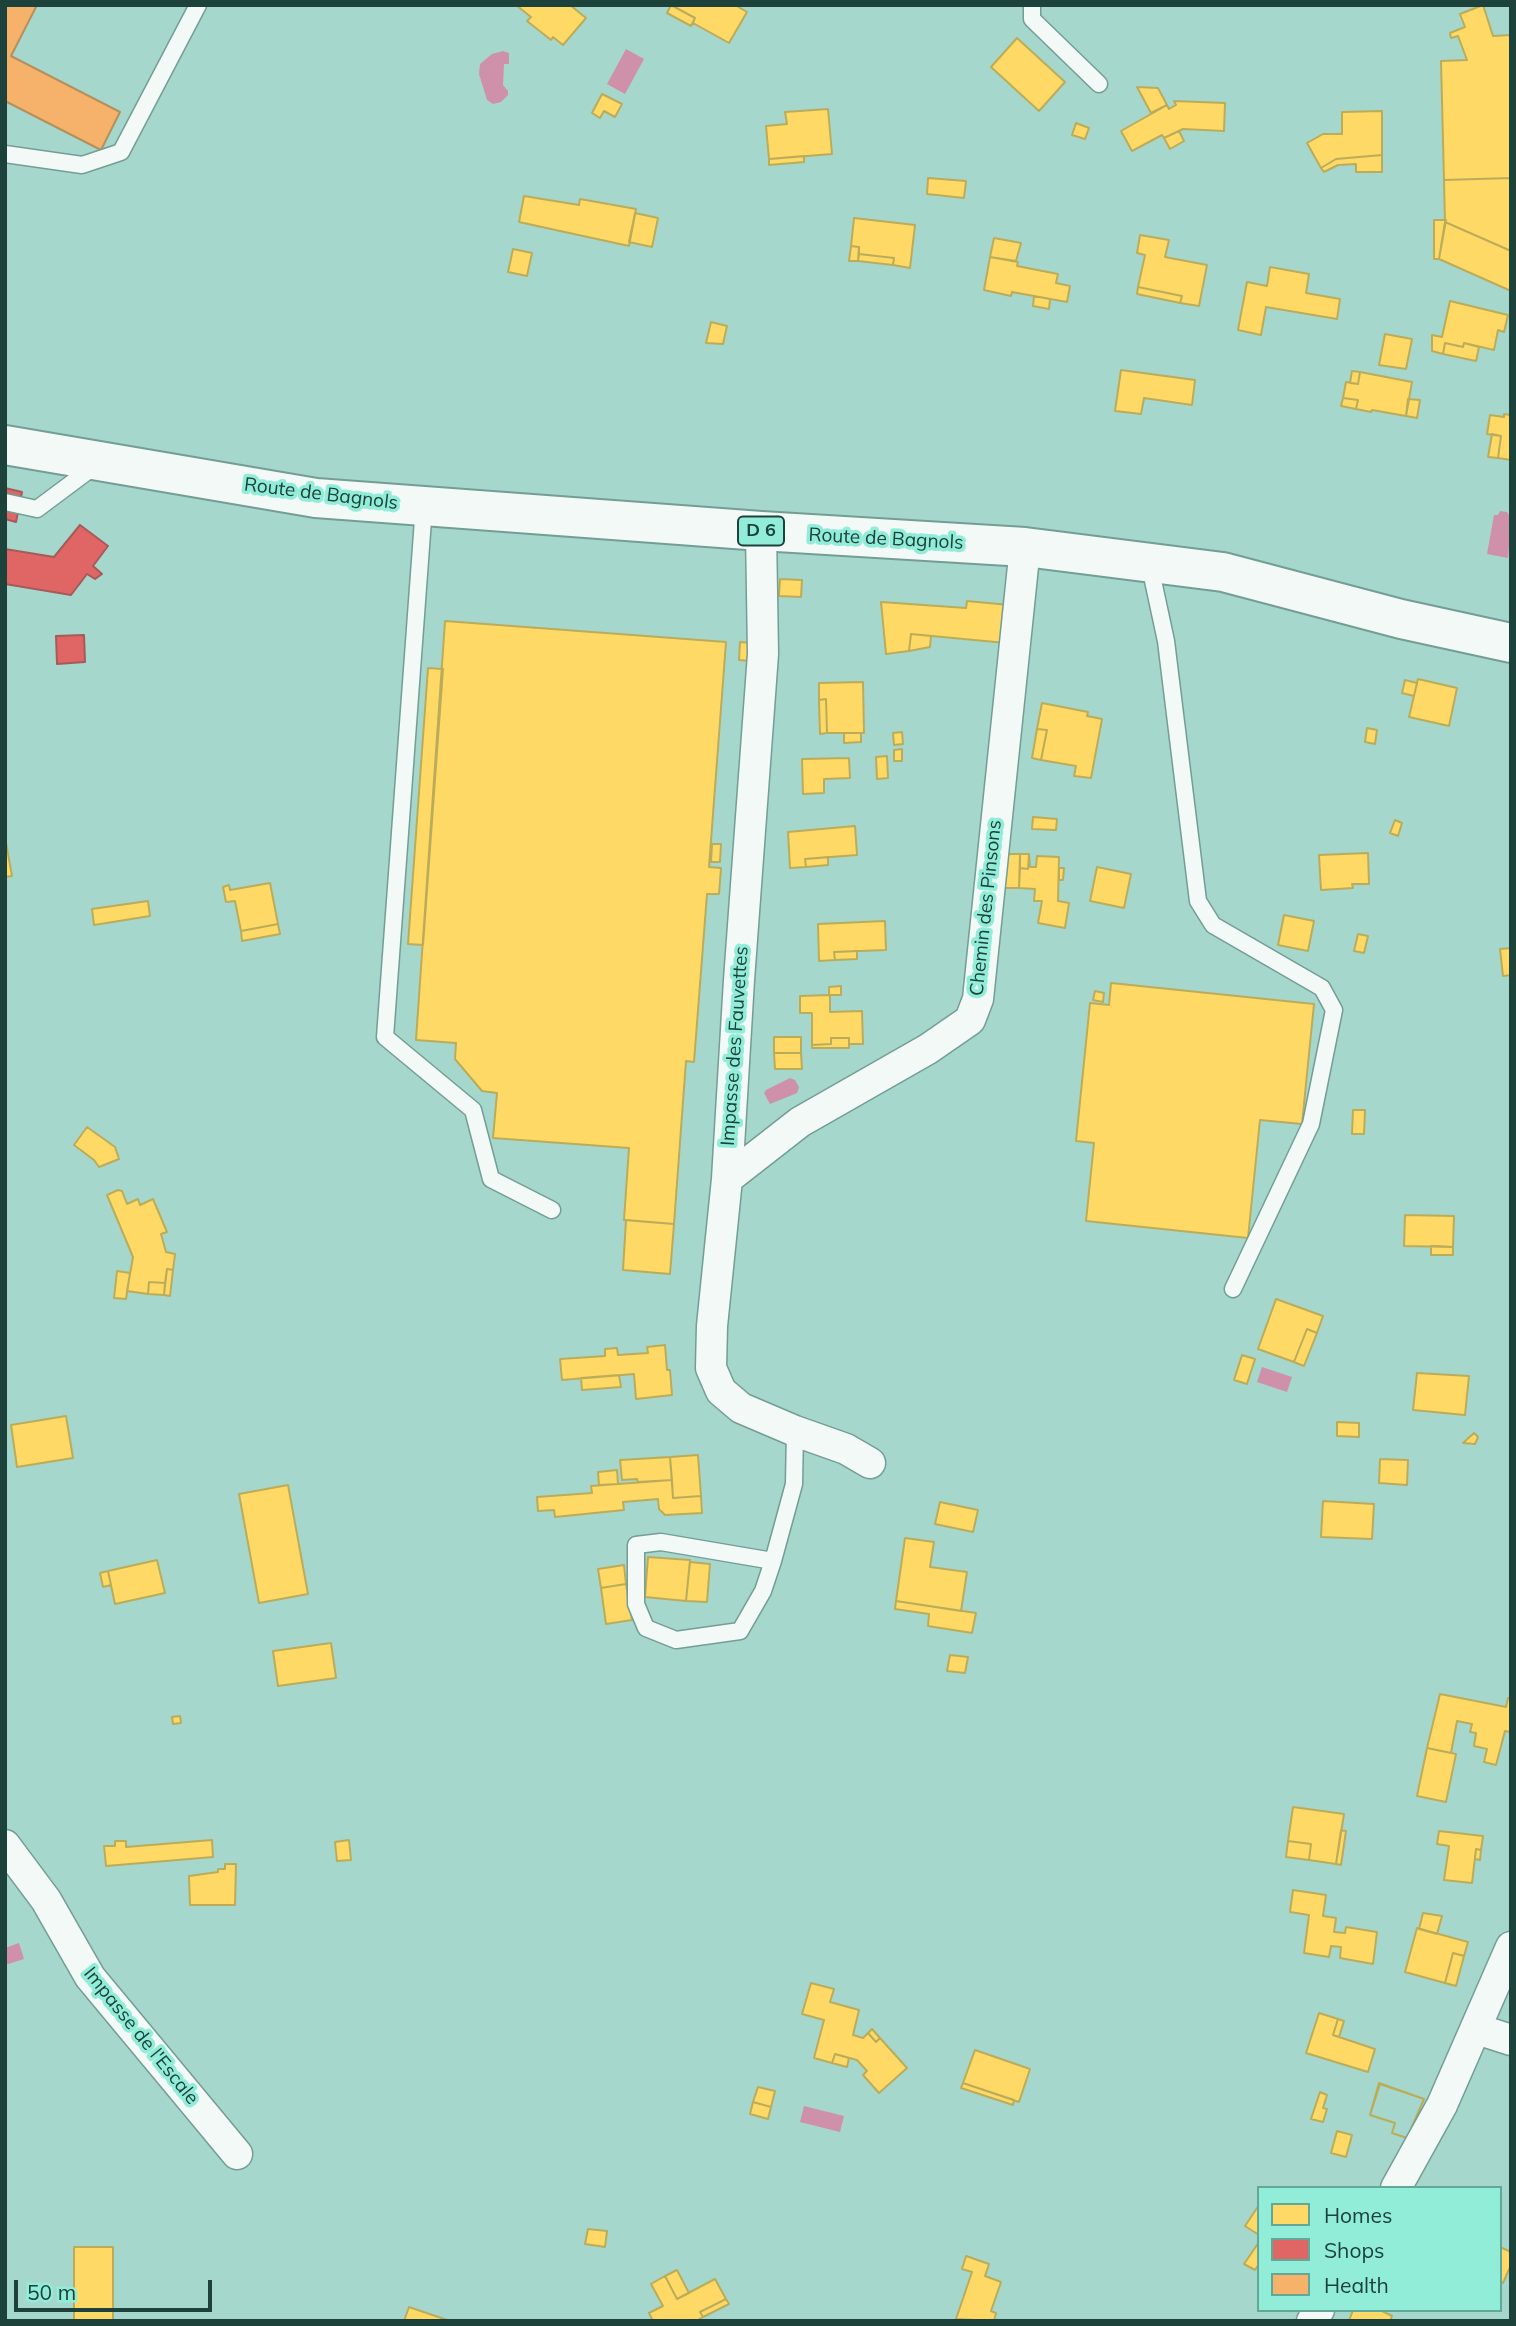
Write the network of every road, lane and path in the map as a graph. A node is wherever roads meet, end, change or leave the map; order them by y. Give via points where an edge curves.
1 (198, 5) edge
2 (1032, 5) edge
3 (1099, 84) dead end
4 (5, 154) edge
5 (5, 445) edge
6 (103, 461) junction
7 (5, 502) edge
8 (424, 506) junction
9 (761, 531) junction
10 (1025, 547) junction
11 (1149, 562) junction
12 (1511, 643) edge
13 (727, 1179) junction
14 (552, 1210) dead end
15 (1233, 1289) dead end
16 (795, 1431) junction
17 (870, 1464) dead end
18 (773, 1561) junction
19 (5, 1845) edge
20 (1511, 1947) edge
21 (1477, 2029) junction
22 (1511, 2040) edge
23 (237, 2154) dead end
24 (1397, 2186) edge

1 - 4 lane via 121,152 82,165
2 - 3 lane via 1032,19
5 - 6 main road, Route de Bagnols / D 6
6 - 7 lane via 37,509
6 - 8 main road, Route de Bagnols / D 6 via 316,498
8 - 9 main road, Route de Bagnols / D 6
8 - 14 lane via 385,1037 473,1110 491,1179
9 - 10 main road, Route de Bagnols / D 6
9 - 13 street, Impasse des Fauvettes via 763,654
10 - 11 main road, Route de Bagnols / D 6
10 - 13 street, Chemin des Pinsons via 978,999 971,1020 800,1122
11 - 12 main road, Route de Bagnols / D 6 via 1223,572
11 - 15 lane via 1166,641 1198,901 1213,925 1322,988 1334,1010 1311,1124
13 - 16 street, Impasse des Fauvettes via 711,1368 720,1391 741,1408
16 - 17 street, Impasse des Fauvettes via 846,1449
16 - 18 lane via 794,1484
18 - 18 lane via 763,1591 740,1632 676,1640 646,1628 636,1604 636,1545 660,1542
19 - 23 street, Impasse de l'Escale via 46,1900 90,1977
20 - 21 street
21 - 22 street
21 - 24 street

